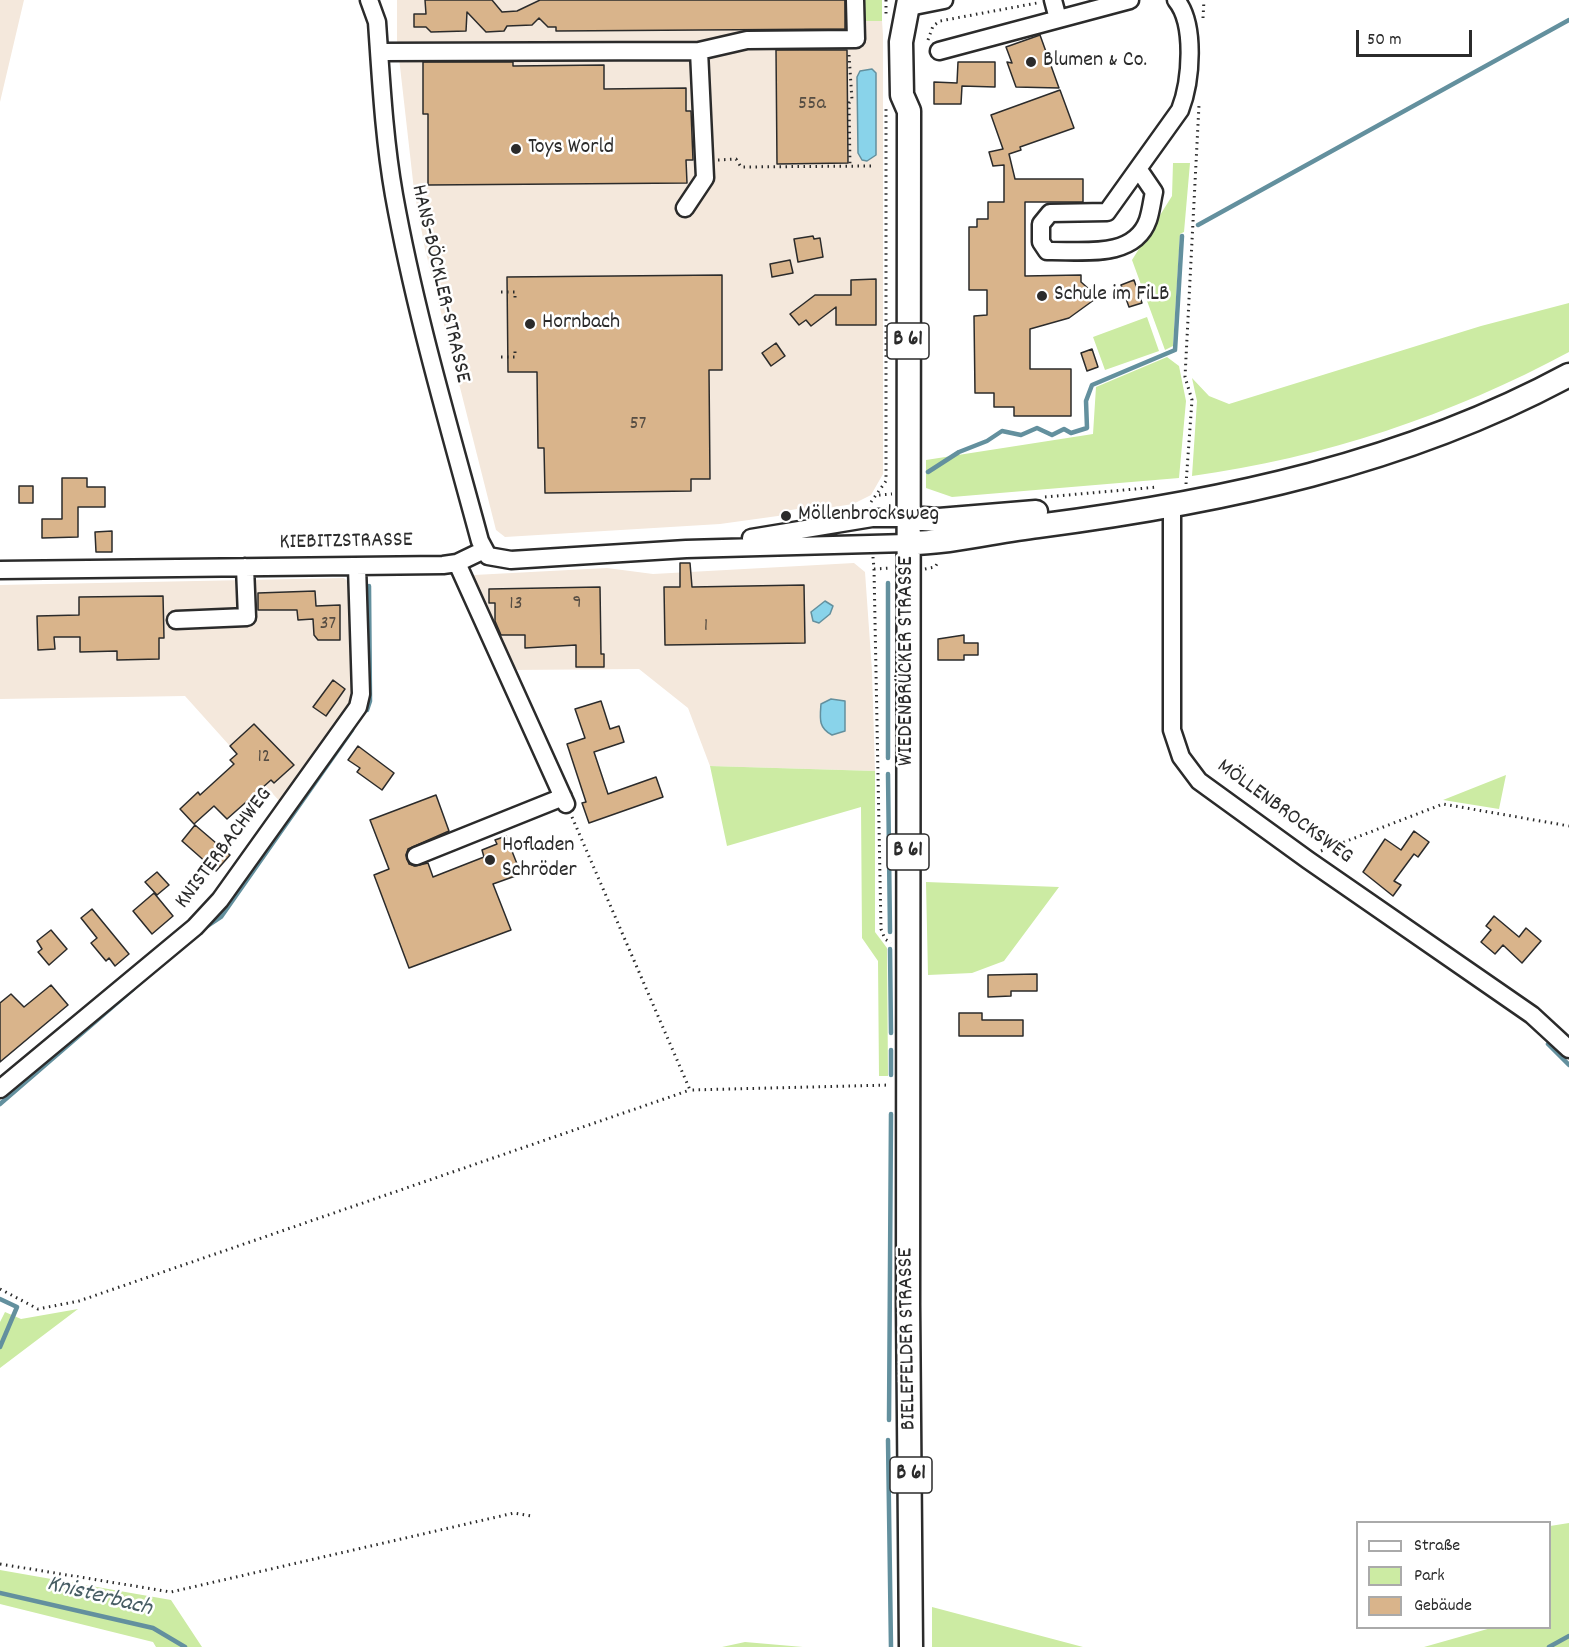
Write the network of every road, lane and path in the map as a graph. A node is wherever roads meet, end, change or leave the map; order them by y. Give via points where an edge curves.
1 (369, 0) edge
2 (382, 0) edge
3 (855, 0) edge
4 (886, 0) edge
5 (944, 0) edge
6 (1053, 0) edge
7 (1130, 0) edge
8 (1176, 0) edge
9 (1204, 0) edge
10 (909, 4) edge
11 (1058, 18) junction
12 (886, 21) dead end
13 (377, 22) junction
14 (1202, 24) dead end
15 (849, 38) junction
16 (921, 41) dead end
17 (699, 51) junction
18 (939, 51) dead end
19 (379, 52) junction
20 (886, 99) dead end
21 (1199, 105) dead end
22 (705, 160) junction
23 (850, 166) junction
24 (872, 166) dead end
25 (1141, 167) junction
26 (686, 208) dead end
27 (501, 292) dead end
28 (515, 300) dead end
29 (515, 348) dead end
30 (501, 357) dead end
31 (1569, 375) edge
32 (1197, 483) dead end
33 (890, 494) dead end
34 (879, 495) junction
35 (1033, 498) dead end
36 (1166, 500) junction
37 (871, 501) dead end
38 (907, 518) junction
39 (908, 543) junction
40 (686, 549) junction
41 (484, 550) junction
42 (873, 557) dead end
43 (940, 558) dead end
44 (457, 563) junction
45 (357, 566) junction
46 (245, 567) junction
47 (892, 568) dead end
48 (874, 569) junction
49 (928, 569) dead end
50 (0, 570) edge
51 (176, 620) dead end
52 (565, 800) junction
53 (1569, 826) edge
54 (416, 856) dead end
55 (1308, 860) junction
56 (902, 945) junction
57 (1569, 1049) edge
58 (0, 1089) edge
59 (690, 1090) junction
60 (909, 1094) junction
61 (0, 1289) edge
62 (532, 1516) dead end
63 (0, 1564) edge
64 (911, 1647) edge

1 - 13 street, HANS-BÖCKLER-STRASSE
2 - 13 street, HANS-BÖCKLER-STRASSE
3 - 15 street via 855,39
4 - 12 path
5 - 10 street
6 - 11 street
6 - 16 path via 940,21 933,26 927,42
7 - 11 street
8 - 25 street via 1189,29 1186,94 1172,125
9 - 14 path
10 - 38 main road, WIEDENBRÜCKER STRASSE / B 61 via 901,42 902,95 909,111
11 - 18 street
13 - 19 street, HANS-BÖCKLER-STRASSE
15 - 17 street via 747,40
15 - 23 path
17 - 19 street
17 - 22 street
19 - 41 street, HANS-BÖCKLER-STRASSE via 394,193 406,256
20 - 34 path via 886,481
21 - 32 path via 1185,377 1192,400 1186,485
22 - 23 path via 736,159 741,167
22 - 26 street via 705,178
23 - 24 path
25 - 25 street via 1107,212 1050,213 1041,224 1041,242 1047,251 1115,249 1134,239 1147,222 1154,192
27 - 28 path via 515,292
29 - 30 path via 515,357
31 - 36 main road via 1448,432 1353,465 1259,490
33 - 34 path
34 - 37 path
35 - 36 path
36 - 38 main road via 939,520
36 - 39 main road via 1123,515 992,532 941,543
36 - 55 street, MÖLLENBROCKSWEG via 1172,730 1181,756 1199,781
38 - 39 main road, WIEDENBRÜCKER STRASSE / B 61
38 - 40 street via 872,518
39 - 40 street
39 - 56 main road, WIEDENBRÜCKER STRASSE / B 61
40 - 41 street via 511,560 497,560
41 - 44 street, KIEBITZSTRASSE
42 - 48 path
43 - 49 path via 935,567
44 - 45 street, KIEBITZSTRASSE
44 - 52 street
45 - 46 street, KIEBITZSTRASSE
45 - 58 street, KNISTERBACHWEG via 361,694 358,707 219,900 195,927
46 - 50 street, KIEBITZSTRASSE
46 - 51 street via 247,617
47 - 48 path
48 - 56 path via 881,929 885,939
52 - 54 street
52 - 59 path
53 - 55 path via 1443,804
55 - 57 street, MÖLLENBROCKSWEG via 1532,1015
56 - 60 main road, WIEDENBRÜCKER STRASSE / B 61
59 - 60 path
59 - 61 path via 79,1301 38,1309
60 - 64 main road, BIELEFELDER STRASSE / B 61
62 - 63 path via 514,1513 171,1592

